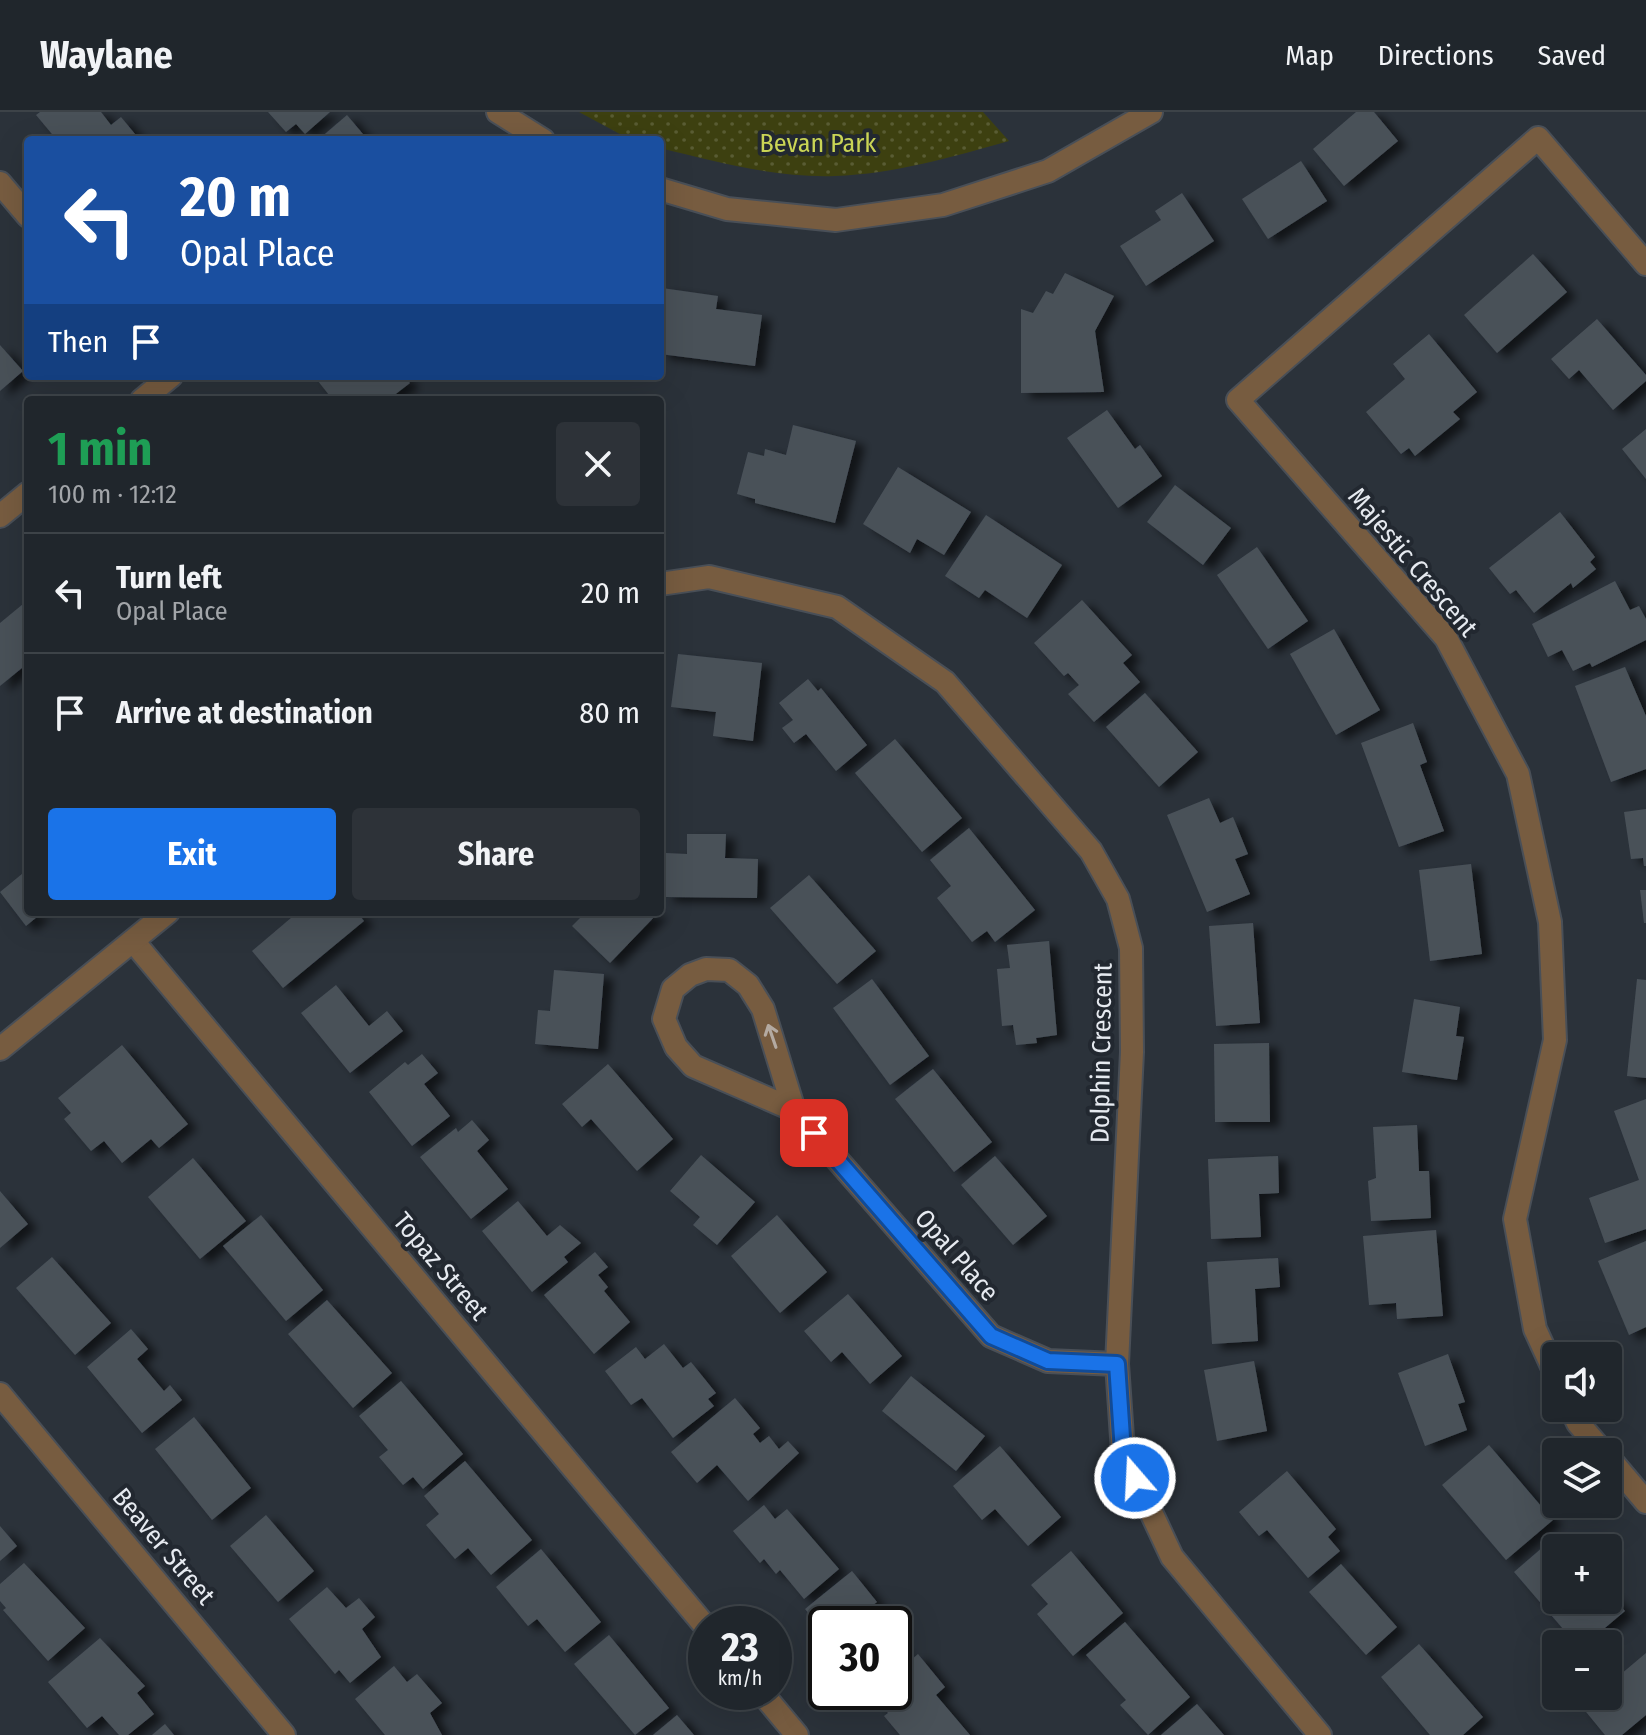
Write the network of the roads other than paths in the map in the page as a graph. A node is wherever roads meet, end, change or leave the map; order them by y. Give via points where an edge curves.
1 (498, 112) edge
2 (1151, 112) edge
3 (537, 136) edge
4 (0, 183) edge
5 (664, 190) edge
6 (24, 211) edge
7 (1646, 264) edge
8 (164, 380) edge
9 (146, 396) edge
10 (24, 496) edge
11 (0, 516) edge
12 (664, 583) edge
13 (163, 916) edge
14 (133, 941) junction
15 (0, 1049) edge
16 (794, 1110) junction
17 (1542, 1344) edge
18 (1117, 1364) junction
19 (0, 1394) edge
20 (1578, 1422) edge
21 (1591, 1438) edge
22 (1622, 1474) edge
23 (1646, 1502) edge
24 (688, 1606) edge
25 (776, 1710) edge
26 (284, 1735) edge
27 (797, 1735) edge
28 (1320, 1735) edge

1 - 3 street
2 - 5 street via 1048,171 943,205 836,220 727,209
4 - 6 street
7 - 17 street, Majestic Crescent via 1538,138 1238,400 1446,638 1518,774 1550,922 1555,1040 1515,1219
8 - 9 street
10 - 11 street
12 - 18 street, Dolphin Crescent via 709,577 837,607 945,682 1091,851 1118,899 1131,948 1132,1052
13 - 14 street
14 - 15 street
14 - 24 street, Topaz Street
16 -> 16 street via 763,1009 748,985 729,970 706,969 673,989 664,1019 676,1047 693,1066
16 - 18 street, Opal Place via 991,1336 1048,1361
18 - 28 street, Dolphin Crescent via 1123,1452 1172,1557
19 - 26 street, Beaver Street
20 - 21 street
22 - 23 street
25 - 27 street

